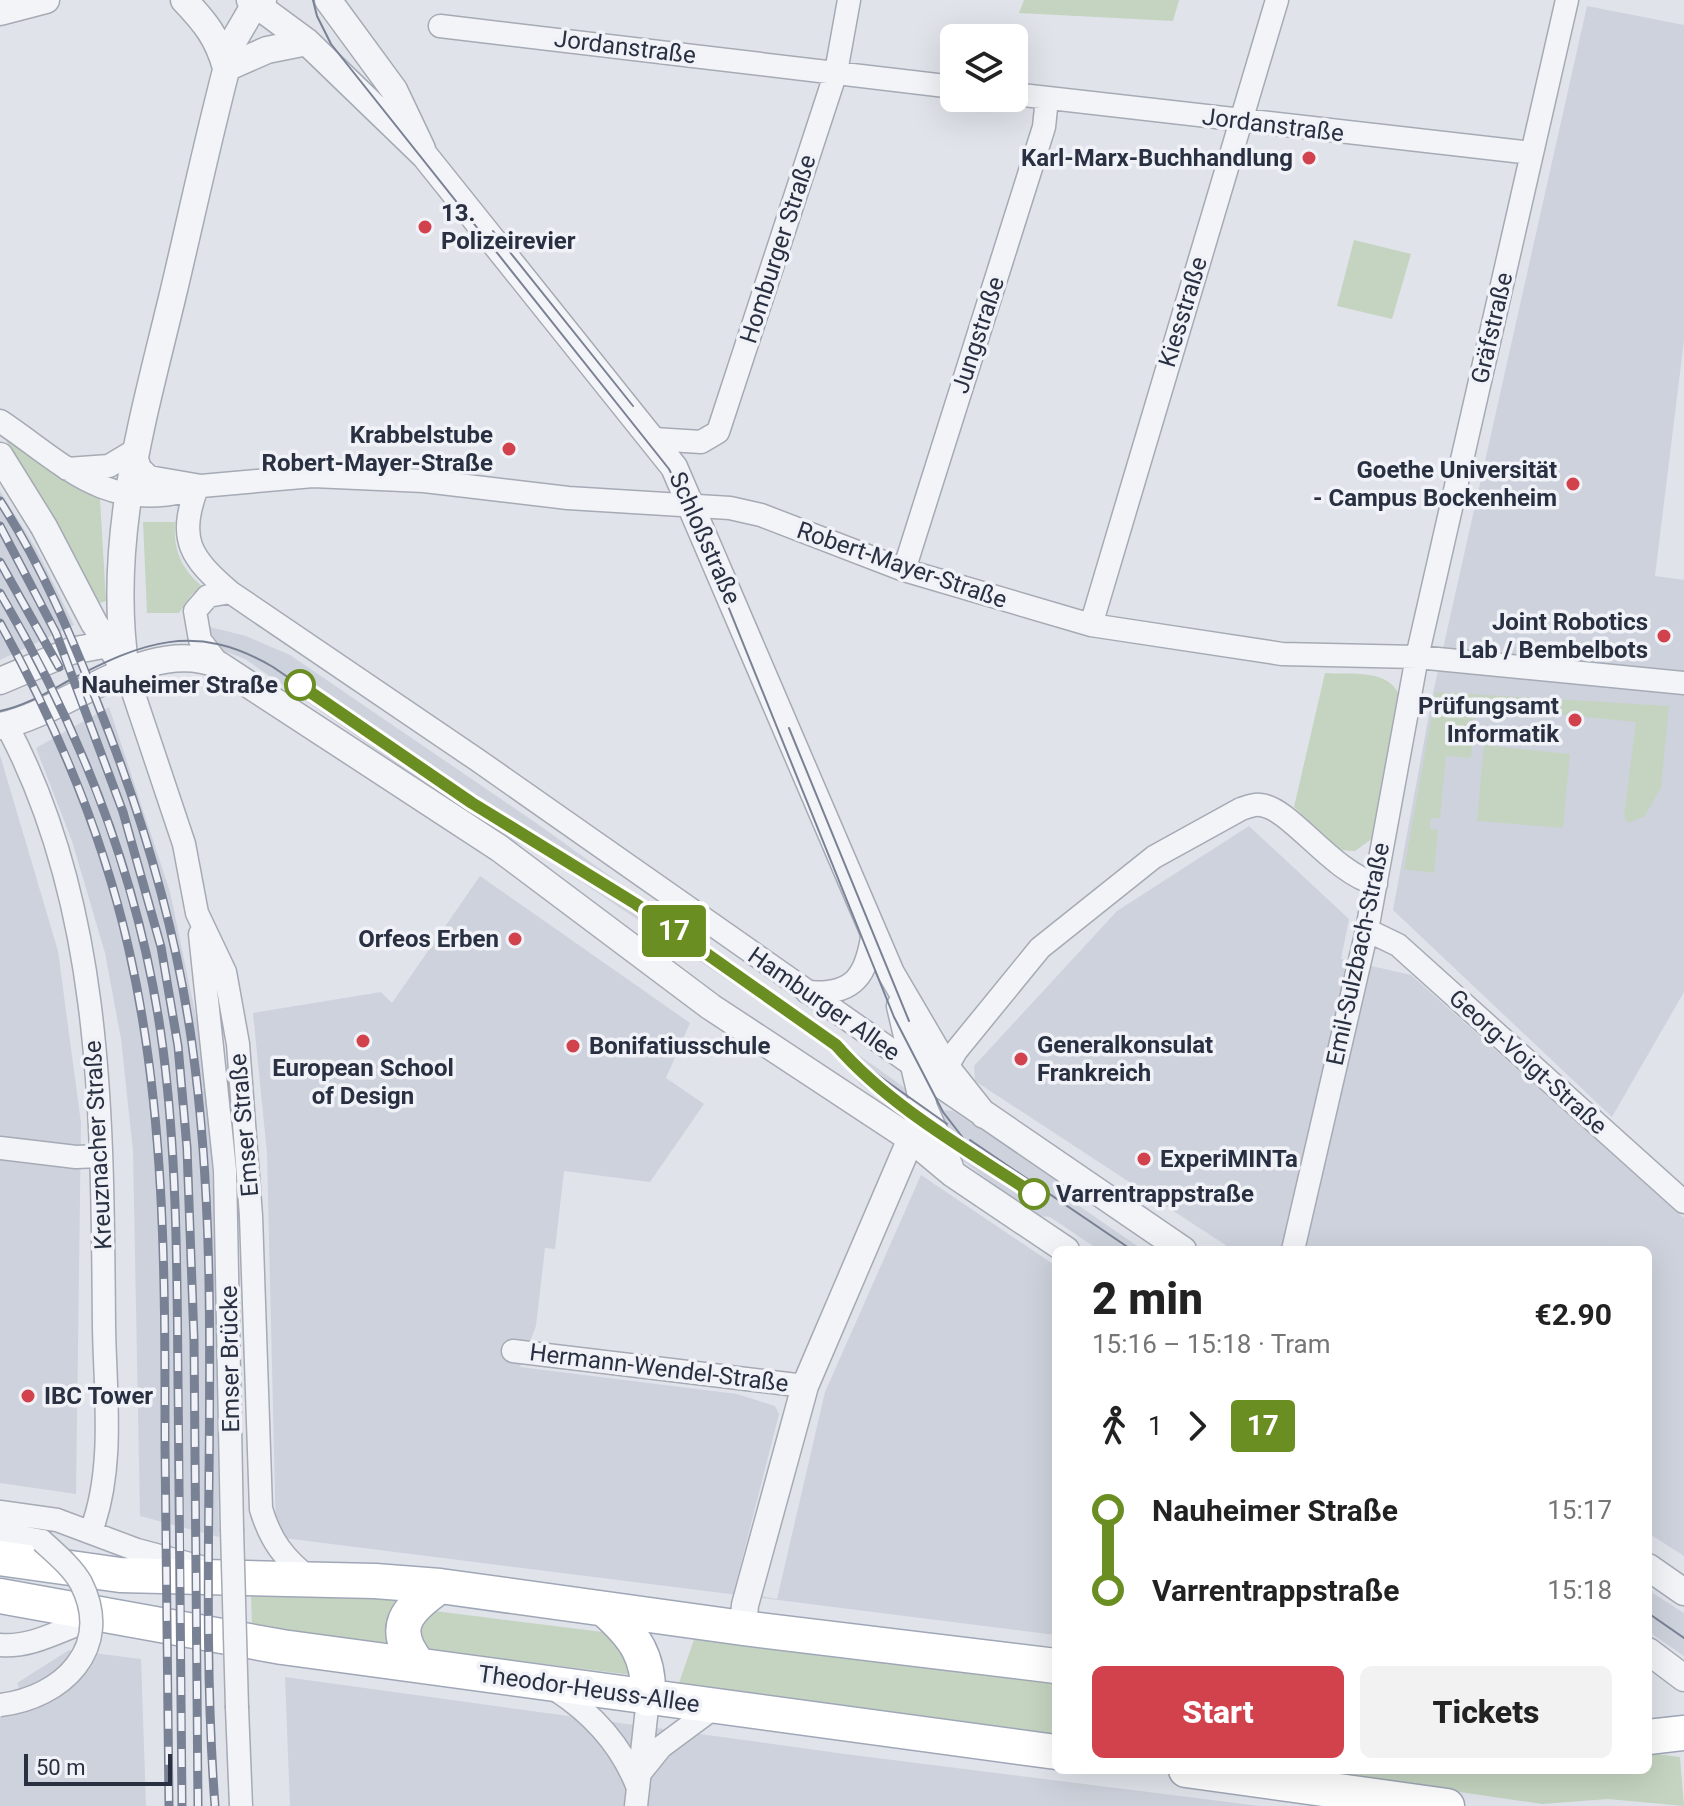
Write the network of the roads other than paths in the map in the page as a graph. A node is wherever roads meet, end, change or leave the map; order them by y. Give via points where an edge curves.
1 (46, 0) edge
2 (184, 0) edge
3 (849, 0) edge
4 (1277, 0) edge
5 (1567, 0) edge
6 (256, 1) edge
7 (333, 3) edge
8 (0, 12) edge
9 (440, 26) dead end
10 (307, 42) junction
11 (226, 68) junction
12 (836, 72) junction
13 (940, 85) edge
14 (1028, 96) edge
15 (1047, 98) junction
16 (1240, 121) junction
17 (1532, 153) junction
18 (425, 156) junction
19 (0, 421) edge
20 (654, 439) junction
21 (134, 451) junction
22 (0, 456) edge
23 (67, 469) junction
24 (199, 487) junction
25 (127, 495) junction
26 (693, 507) junction
27 (904, 570) junction
28 (230, 592) junction
29 (1091, 625) junction
30 (108, 644) junction
31 (1417, 657) junction
32 (219, 665) junction
33 (126, 671) junction
34 (0, 681) edge
35 (1684, 683) edge
36 (3, 725) edge
37 (1376, 884) junction
38 (197, 913) junction
39 (1367, 930) junction
40 (873, 931) junction
41 (891, 973) junction
42 (806, 992) junction
43 (917, 1068) junction
44 (942, 1075) junction
45 (924, 1108) junction
46 (911, 1139) junction
47 (0, 1148) edge
48 (100, 1156) junction
49 (953, 1174) junction
50 (1684, 1202) edge
51 (1060, 1246) edge
52 (1177, 1246) edge
53 (1294, 1246) edge
54 (513, 1351) dead end
55 (805, 1386) junction
56 (0, 1512) edge
57 (91, 1531) junction
58 (0, 1533) edge
59 (0, 1558) edge
60 (1652, 1570) edge
61 (253, 1579) junction
62 (310, 1579) junction
63 (440, 1586) junction
64 (1684, 1592) edge
65 (0, 1596) edge
66 (604, 1609) junction
67 (124, 1615) junction
68 (743, 1628) junction
69 (35, 1643) junction
70 (0, 1645) edge
71 (1652, 1654) edge
72 (0, 1660) edge
73 (419, 1665) junction
74 (1052, 1666) edge
75 (1684, 1678) edge
76 (546, 1684) junction
77 (648, 1699) junction
78 (0, 1705) edge
79 (715, 1707) junction
80 (1684, 1733) edge
81 (1652, 1737) edge
82 (1052, 1751) edge
83 (1215, 1774) edge
84 (638, 1789) edge
85 (241, 1806) edge
86 (1447, 1806) edge

1 - 8 street
2 - 11 street via 220,43
3 - 12 street, Homburger Straße
4 - 16 street, Kiesstraße
5 - 17 street, Gräfstraße
6 - 10 street, Schloßstraße
6 - 11 street via 234,40
7 - 18 street, Schloßstraße via 394,90
9 - 12 street, Jordanstraße
10 - 11 street via 267,50
10 - 18 street, Schloßstraße
11 - 21 street
12 - 13 street, Jordanstraße
12 - 20 street, Homburger Straße via 718,432 701,442
14 - 15 street, Jordanstraße
15 - 16 street, Jordanstraße
15 - 27 street, Jungstraße via 1044,127
16 - 17 street, Jordanstraße
16 - 29 street, Kiesstraße
17 - 31 street, Gräfstraße
18 - 20 street, Schloßstraße
19 - 23 street
20 - 26 street, Schloßstraße
21 - 23 street via 109,466
21 - 24 street, Robert-Mayer-Straße via 149,477
21 - 25 street
22 - 30 street
23 - 25 street
24 - 25 street, Robert-Mayer-Straße via 145,498
24 - 26 street, Robert-Mayer-Straße via 300,476 392,479
24 - 28 street, Hamburger Allee via 187,517 191,551
25 - 33 street via 120,544
26 - 27 street, Robert-Mayer-Straße via 761,515
26 - 40 street, Schloßstraße
27 - 29 street, Robert-Mayer-Straße
28 - 32 street via 208,596 195,611 200,640
28 - 42 street, Hamburger Allee
29 - 31 street, Robert-Mayer-Straße via 1282,654
30 - 33 street
30 - 34 street via 71,651
31 - 35 street, Robert-Mayer-Straße
31 - 37 street, Emil-Sulzbach-Straße
32 - 33 street via 184,657
32 - 46 street via 499,848 711,1007
33 - 36 street
33 - 38 street, Emser Straße via 180,830
36 - 48 street, Kreuznacher Straße via 56,848 71,903 98,1067
37 - 39 street, Emil-Sulzbach-Straße
37 - 44 street via 1336,864 1273,809 1256,804 1241,809 1154,857 1040,948
38 - 62 street, Emser Straße via 225,972 238,1044 251,1216 261,1509 270,1539
38 - 85 street, Emser Brücke, bridge via 224,1154
39 - 50 street, Georg-Voigt-Straße via 1398,945
39 - 53 street, Emil-Sulzbach-Straße
40 - 41 street, Schloßstraße
40 - 42 street via 869,959 851,983 831,994
41 - 43 street, Schloßstraße
41 - 44 street, Schloßstraße
42 - 43 street, Hamburger Allee
43 - 44 street, Hamburger Allee
43 - 45 street, Schloßstraße
44 - 45 street
44 - 52 street, Schloßstraße via 984,1115
45 - 46 street
45 - 49 street, Schloßstraße
46 - 49 street
46 - 55 street
47 - 48 street
48 - 57 street, Kreuznacher Straße via 105,1417 102,1481
49 - 51 street
54 - 55 street, Hermann-Wendel-Straße
55 - 68 street
56 - 57 street
57 - 61 street via 137,1550
58 - 78 street, bridge via 42,1541 80,1581 90,1613 85,1652 61,1684 34,1698
59 - 61 main road via 120,1575
60 - 64 street
61 - 62 main road
62 - 63 main road
63 - 66 main road
63 - 73 main road via 417,1602 405,1620 405,1644
65 - 67 main road, Theodor-Heuss-Allee
66 - 68 main road
66 - 77 main road via 639,1646 648,1669
67 - 69 street, Theodor-Heuss-Allee via 74,1624
67 - 73 main road, Theodor-Heuss-Allee via 282,1647
68 - 74 main road
69 - 70 street, Theodor-Heuss-Allee
69 - 72 street, Theodor-Heuss-Allee
71 - 75 street
73 - 76 main road, Theodor-Heuss-Allee
76 - 77 main road, Theodor-Heuss-Allee
76 - 84 street via 600,1726
77 - 79 main road, Theodor-Heuss-Allee
77 - 84 street
79 - 82 main road, Theodor-Heuss-Allee
79 - 84 street via 661,1747
80 - 81 main road
83 - 86 main road

